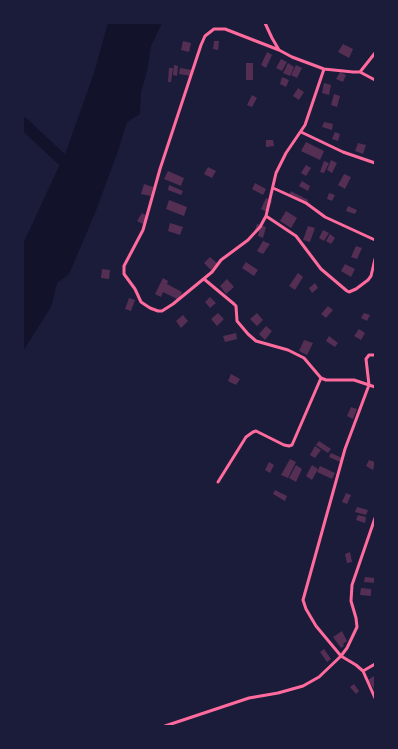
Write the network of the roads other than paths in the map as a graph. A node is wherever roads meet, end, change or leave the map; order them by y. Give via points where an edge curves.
1 (265, 23) edge
2 (279, 50) junction
3 (375, 53) edge
4 (324, 69) junction
5 (360, 72) junction
6 (375, 80) edge
7 (301, 132) junction
8 (375, 163) edge
9 (273, 188) junction
10 (266, 216) junction
11 (375, 240) edge
12 (375, 259) edge
13 (204, 279) junction
14 (375, 355) edge
15 (321, 378) junction
16 (369, 385) junction
17 (375, 387) edge
18 (218, 482) dead end
19 (375, 518) edge
20 (341, 656) junction
21 (375, 664) edge
22 (363, 671) junction
23 (375, 698) edge
24 (165, 726) edge

1 - 2 street
2 - 4 street
2 - 13 street via 225,29 214,30 205,36 160,170 143,230 123,270 145,306 158,312 173,304
3 - 5 street
4 - 5 street
4 - 7 street
5 - 6 street
7 - 8 street via 343,152
7 - 9 street via 276,173
9 - 10 street
9 - 11 street via 306,203 325,217
10 - 12 street via 296,236 321,269 349,292 368,280
10 - 13 street via 248,240 221,260
13 - 15 street via 236,306 237,321 253,339 304,358
14 - 16 street via 369,355 366,359
15 - 16 street via 354,380
15 - 18 street via 292,445 284,445 256,431 253,432 246,437
16 - 17 street
16 - 20 street via 345,449 303,600 316,626
19 - 20 street via 352,584 351,601 356,627
20 - 22 street
20 - 24 street via 319,677 303,686 249,698
21 - 22 street
22 - 23 street

